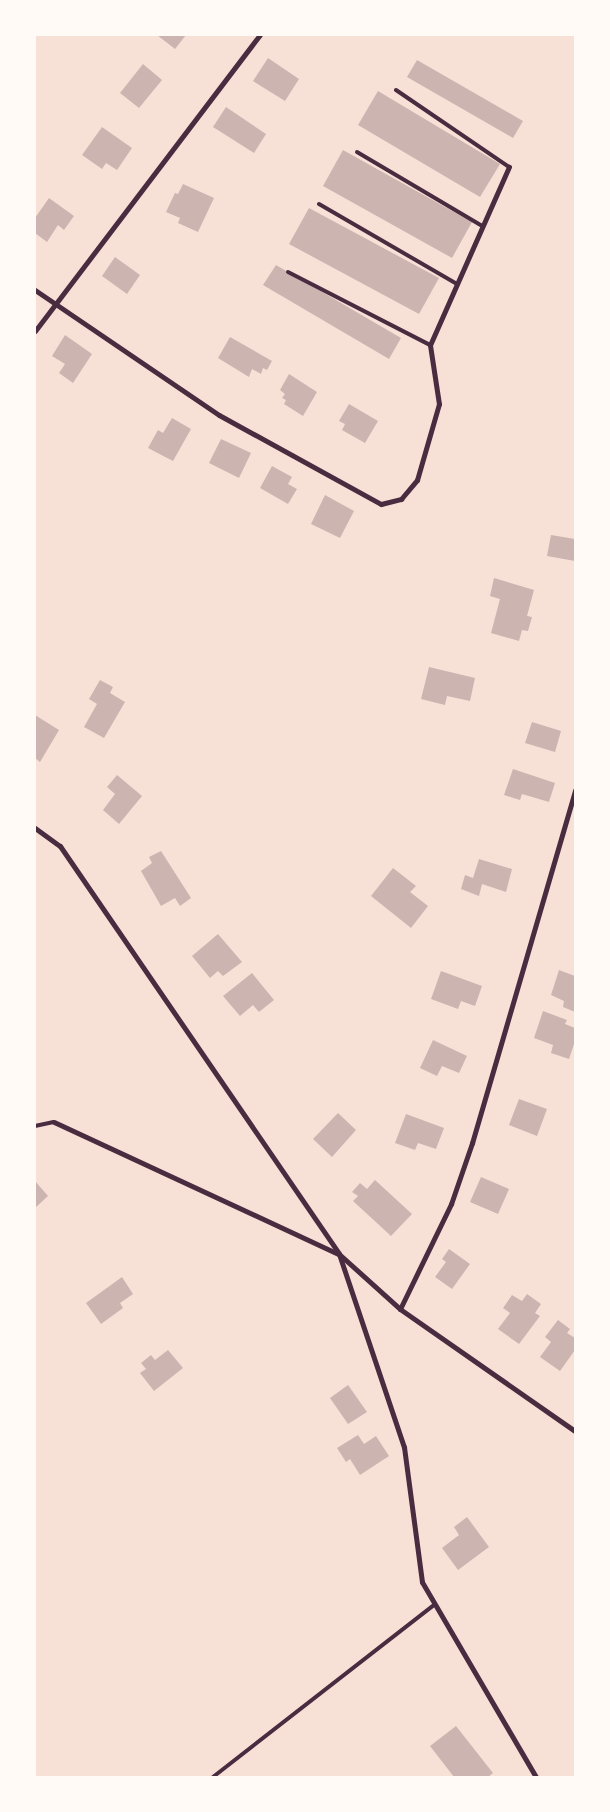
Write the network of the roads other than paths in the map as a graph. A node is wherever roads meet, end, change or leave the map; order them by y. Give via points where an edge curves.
1 (260, 35) edge
2 (396, 90) dead end
3 (357, 152) dead end
4 (509, 167) joint
5 (319, 204) dead end
6 (482, 226) junction
7 (288, 272) dead end
8 (457, 284) junction
9 (35, 290) edge
10 (55, 305) junction
11 (35, 331) edge
12 (430, 345) junction
13 (575, 790) edge
14 (35, 828) edge
15 (54, 1122) joint
16 (35, 1126) edge
17 (339, 1254) junction
18 (400, 1309) junction
19 (575, 1431) edge
20 (435, 1604) junction
21 (213, 1777) edge
22 (536, 1777) edge

1 - 10 street
2 - 4 lane
3 - 6 lane
4 - 6 street
5 - 8 lane
6 - 8 street
7 - 12 lane
8 - 12 street
9 - 10 street
10 - 11 street
10 - 12 street via 219,415 381,504 401,498 417,480 439,404
13 - 18 street via 472,1143 451,1204
14 - 17 street via 60,846
15 - 16 lane
15 - 17 street
17 - 18 street
17 - 20 street via 404,1447 422,1582
18 - 19 street
20 - 21 lane
20 - 22 street

